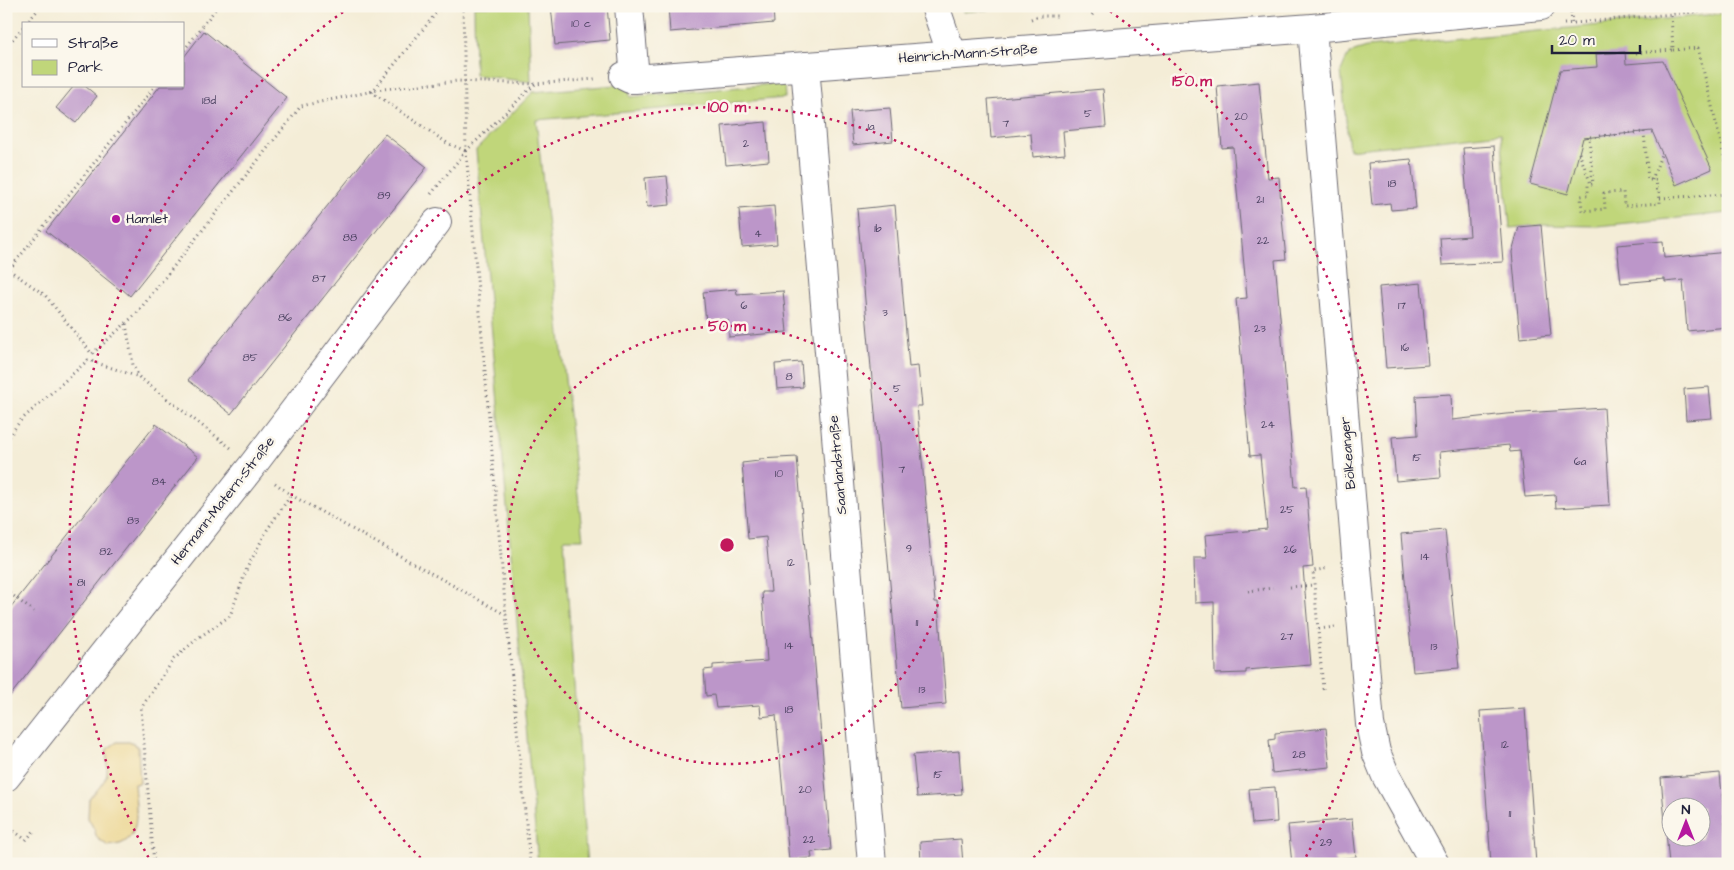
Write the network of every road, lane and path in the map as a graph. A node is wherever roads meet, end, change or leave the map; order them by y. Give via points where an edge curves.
1 (41, 6) edge
2 (218, 6) edge
3 (442, 6) edge
4 (463, 6) edge
5 (629, 6) edge
6 (935, 6) edge
7 (1541, 6) edge
8 (1570, 6) edge
9 (1728, 9) edge
10 (1671, 14) junction
11 (28, 22) edge
12 (1562, 24) dead end
13 (1572, 24) junction
14 (22, 28) edge
15 (1312, 28) junction
16 (6, 47) edge
17 (185, 49) edge
18 (1673, 50) junction
19 (1636, 53) dead end
20 (954, 55) junction
21 (804, 66) junction
22 (464, 81) junction
23 (535, 84) dead end
24 (153, 88) edge
25 (372, 92) junction
26 (466, 151) junction
27 (1662, 152) dead end
28 (1579, 153) dead end
29 (1726, 161) edge
30 (1728, 173) edge
31 (1652, 180) junction
32 (1591, 184) junction
33 (1728, 194) edge
34 (1660, 198) junction
35 (437, 222) joint
36 (8, 268) edge
37 (126, 323) junction
38 (92, 354) junction
39 (88, 360) junction
40 (139, 377) junction
41 (6, 441) edge
42 (252, 466) junction
43 (291, 495) junction
44 (1328, 568) dead end
45 (1314, 585) junction
46 (1290, 587) dead end
47 (1273, 588) dead end
48 (6, 590) edge
49 (1248, 591) dead end
50 (34, 612) dead end
51 (506, 615) junction
52 (1323, 689) dead end
53 (6, 777) edge
54 (6, 825) edge
55 (35, 830) dead end
56 (154, 864) edge
57 (530, 864) edge
58 (872, 864) edge
59 (1435, 864) edge

1 - 11 path
2 - 17 path
3 - 25 path
4 - 22 path
5 - 21 street, Heinrich-Mann-Straße via 630,78
6 - 20 street
7 - 15 street, Heinrich-Mann-Straße
8 - 13 path
9 - 10 path
10 - 13 path
10 - 18 path
12 - 13 path
14 - 16 path
15 - 20 street, Heinrich-Mann-Straße
15 - 59 street, Bölkeanger via 1370,724 1386,776
18 - 19 path
18 - 29 path via 1698,48
20 - 21 street, Heinrich-Mann-Straße
21 - 58 street, Saarlandstraße
22 - 23 path
22 - 25 path
22 - 26 path
24 - 36 path
25 - 26 path via 447,143
25 - 37 path via 301,106
26 - 35 path via 431,194
26 - 51 path
27 - 31 path
28 - 32 path
29 - 30 path
31 - 32 path via 1648,180 1644,132 1589,137
31 - 34 path via 1656,180
32 - 34 path via 1588,185 1588,195 1581,196 1582,211 1605,209 1604,193 1623,192 1624,206 1660,203
33 - 34 path
35 - 42 street, Hermann-Matern-Straße
36 - 38 path via 45,295
37 - 38 path
37 - 40 path via 132,365
38 - 39 path
39 - 40 path
39 - 41 path via 20,421
40 - 42 path
42 - 43 path
42 - 53 street, Hermann-Matern-Straße
43 - 51 path
43 - 56 path via 247,568 230,616 174,658 141,708
44 - 45 path via 1313,571
45 - 46 path
45 - 52 path
47 - 49 path
48 - 50 path
51 - 57 path
54 - 55 path via 26,840

